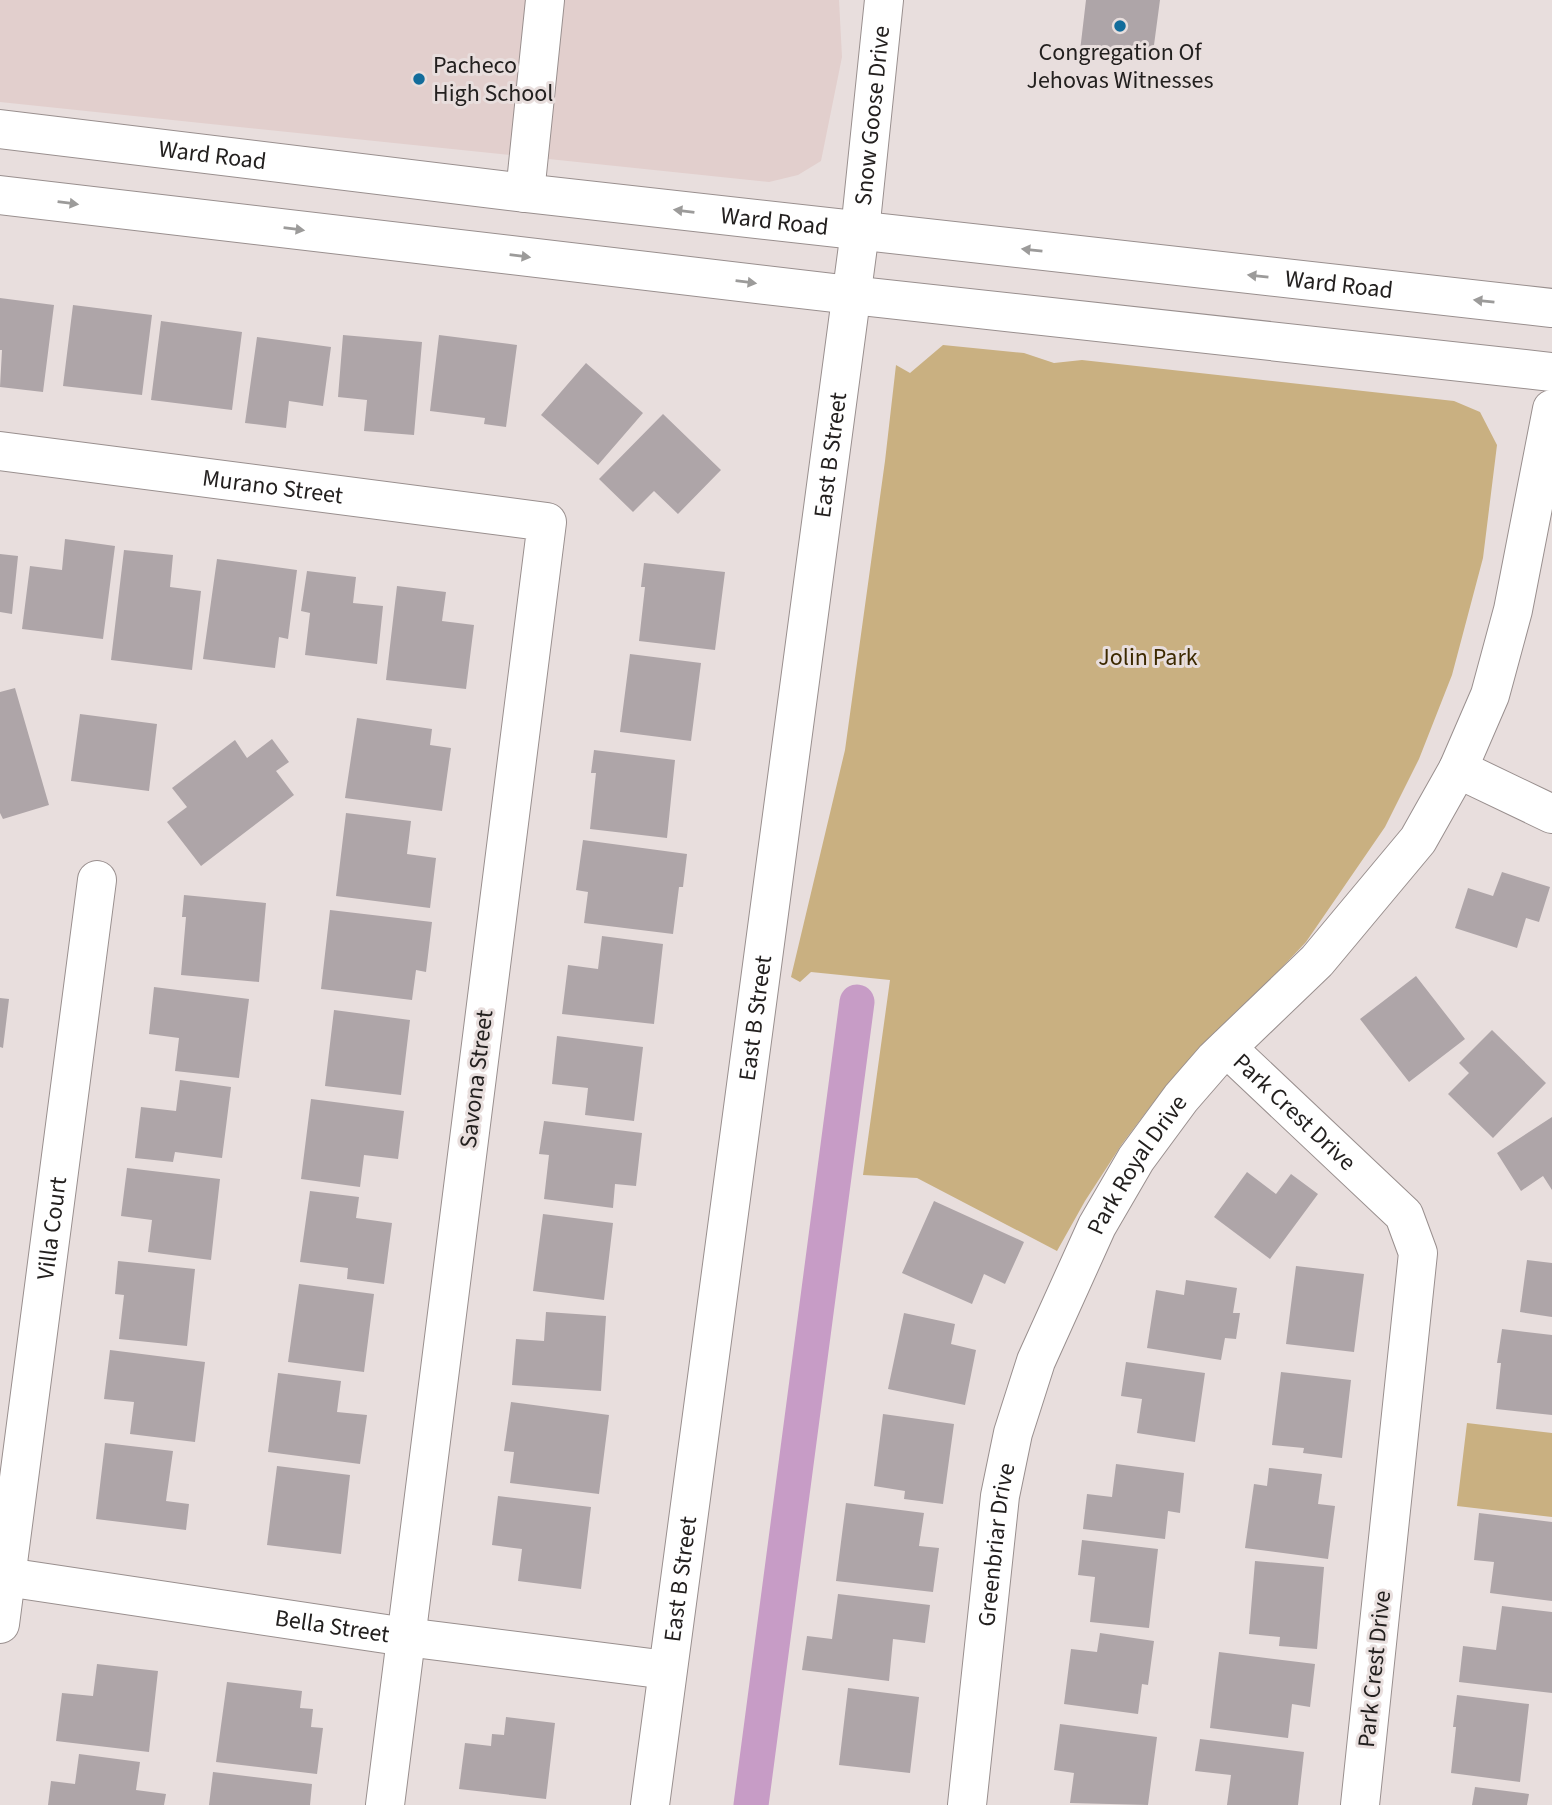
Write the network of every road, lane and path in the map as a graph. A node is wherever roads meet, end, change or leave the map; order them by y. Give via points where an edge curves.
1 (545, 0) edge
2 (884, 0) edge
3 (0, 130) edge
4 (525, 193) junction
5 (0, 195) edge
6 (860, 231) junction
7 (851, 295) junction
8 (1552, 308) edge
9 (1552, 372) edge
10 (1552, 409) edge
11 (0, 451) edge
12 (547, 522) joint
13 (1458, 769) junction
14 (1552, 814) edge
15 (97, 880) dead end
16 (1227, 1048) junction
17 (1066, 1293) joint
18 (3, 1577) edge
19 (0, 1624) edge
20 (406, 1637) junction
21 (667, 1670) junction
22 (385, 1805) edge
23 (650, 1805) edge
24 (967, 1805) edge
25 (1360, 1805) edge

1 - 4 street
2 - 6 street, Snow Goose Drive
3 - 4 street, Ward Road
6 -> 4 street, Ward Road
5 -> 7 street
6 - 7 street, East B Street
8 -> 6 street, Ward Road
7 - 9 street
7 - 21 street, East B Street
10 - 13 street, Park Crest Drive via 1513,610 1490,695
11 - 12 street, Murano Street
12 - 20 street, Savona Street
13 - 14 street
13 - 16 street, Park Crest Drive via 1418,840 1317,961
15 - 18 street, Villa Court
16 - 17 street, Park Royal Drive via 1181,1098 1136,1159 1097,1226
16 - 25 street, Park Crest Drive via 1404,1215 1418,1253
17 - 24 street, Greenbriar Drive via 1036,1361 1013,1433 1000,1496
18 - 19 street, Villa Court
18 - 20 street, Bella Street
20 - 21 street, Bella Street
20 - 22 street, Savona Street
21 - 23 street, East B Street

